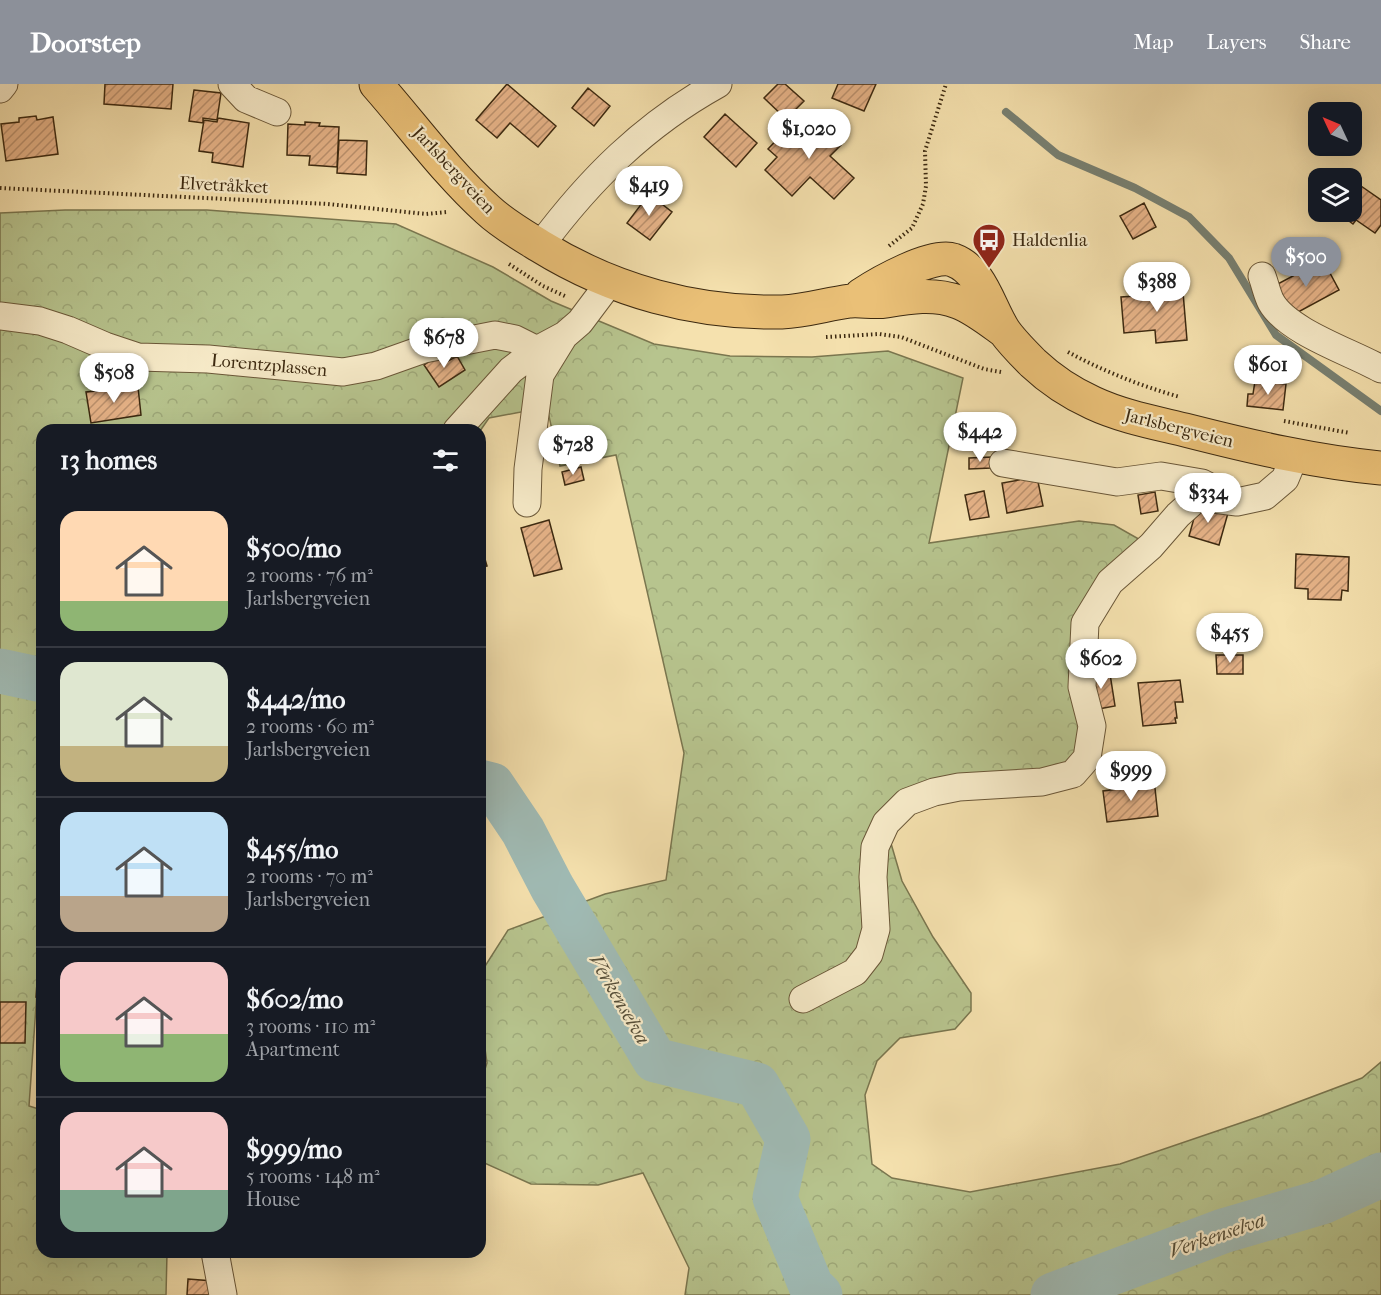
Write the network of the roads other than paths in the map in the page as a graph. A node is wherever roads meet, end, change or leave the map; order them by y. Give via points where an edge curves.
1 (4, 84) edge
2 (232, 84) edge
3 (376, 84) edge
4 (718, 84) edge
5 (0, 89) edge
6 (277, 111) dead end
7 (540, 246) junction
8 (1262, 276) dead end
9 (610, 282) junction
10 (0, 316) edge
11 (565, 335) junction
12 (537, 350) junction
13 (1381, 369) edge
14 (462, 424) edge
15 (1295, 455) junction
16 (1003, 463) dead end
17 (1381, 468) edge
18 (1237, 502) junction
19 (527, 503) dead end
20 (804, 999) dead end
21 (216, 1258) edge
22 (223, 1295) edge

1 - 5 street
2 - 6 street via 246,99
3 - 7 main road, Jarlsbergveien via 465,188 489,211
4 - 7 street via 661,120 631,145 571,205
7 - 9 main road, Jarlsbergveien
8 - 13 street via 1271,302 1282,315
9 - 11 street
9 - 15 main road, Jarlsbergveien via 688,305 742,312 811,310 851,301 926,262 954,261 978,282 1004,331 1019,349 1042,370 1092,403 1151,422
10 - 12 street, Lorentzplassen via 49,324 138,357 208,359 343,372 376,366 424,349 495,336 515,339
11 - 12 street
11 - 19 street via 540,375
12 - 14 street via 511,370
15 - 17 main road, Jarlsbergveien
15 - 18 street via 1285,479 1265,496
16 - 18 street via 1117,482 1161,476 1202,483
18 - 20 street via 1197,498 1110,582 1084,623 1082,687 1092,726 1087,758 1073,774 1042,782 959,787 907,802 886,823 875,847 876,929 868,954 855,972
21 - 22 street

